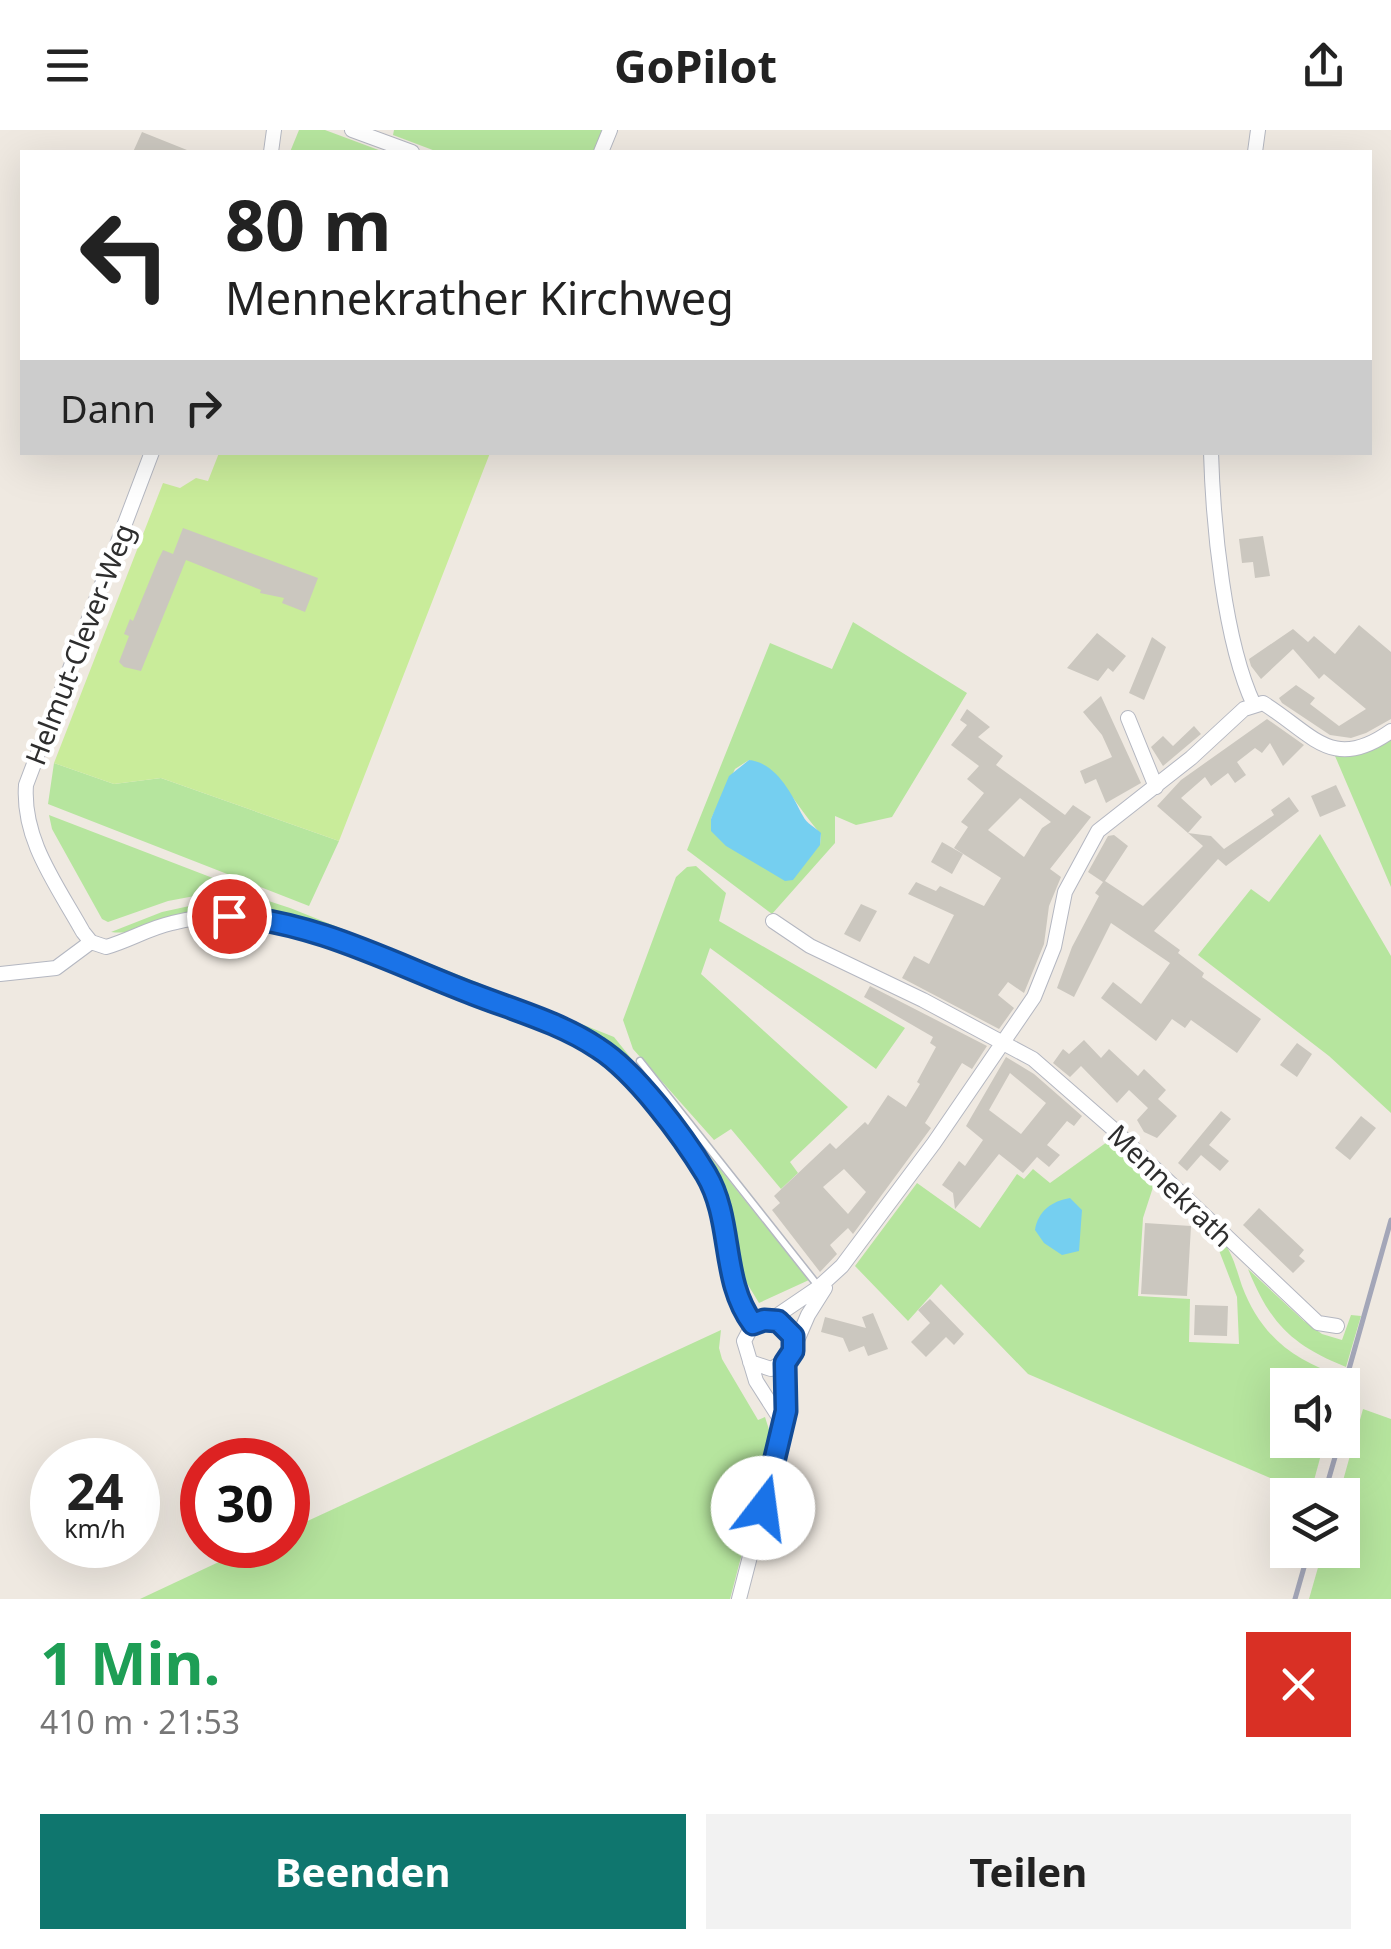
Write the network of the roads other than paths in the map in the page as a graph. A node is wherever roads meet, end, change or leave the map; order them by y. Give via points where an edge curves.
1 (352, 130) edge
2 (407, 150) edge
3 (151, 455) edge
4 (1211, 455) edge
5 (1254, 705) junction
6 (1128, 718) dead end
7 (1391, 731) edge
8 (1156, 788) junction
9 (773, 921) dead end
10 (92, 942) junction
11 (0, 974) edge
12 (1005, 1042) junction
13 (640, 1061) dead end
14 (834, 1274) junction
15 (819, 1287) junction
16 (772, 1319) junction
17 (753, 1324) junction
18 (1337, 1326) dead end
19 (794, 1343) junction
20 (750, 1362) junction
21 (785, 1363) junction
22 (784, 1425) junction
23 (738, 1599) edge

1 - 2 street
3 - 10 street, Helmut-Clever-Weg via 26,785 25,816 35,845
4 - 5 street via 1218,556
5 - 7 street via 1263,703 1341,752
5 - 8 street
6 - 8 street
8 - 12 street via 1110,819 1086,849 1065,892 1045,973
9 - 12 street, Mennekrath via 810,946
10 - 11 street via 56,968
10 - 17 street via 106,948 194,919 262,918 303,928 598,1048 645,1094 707,1176 724,1217 735,1291
12 - 14 street
12 - 18 street, Mennekrath via 1074,1093 1318,1324
13 - 15 lane
14 - 15 street
14 - 19 street
15 - 16 street
16 - 17 street
16 - 19 street via 790,1330
17 - 20 street via 744,1340
19 - 21 street
20 - 21 street via 771,1369
20 - 22 street
21 - 22 street
22 - 23 street

